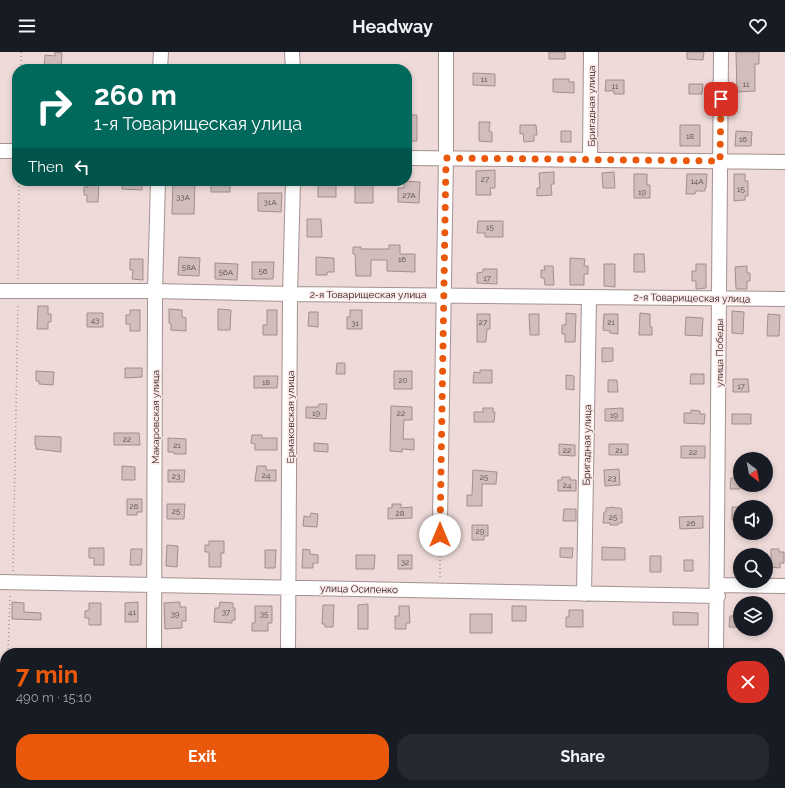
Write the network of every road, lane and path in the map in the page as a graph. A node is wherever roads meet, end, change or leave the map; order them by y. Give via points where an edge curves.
1 (21, 52) edge
2 (160, 52) edge
3 (292, 52) edge
4 (446, 52) edge
5 (591, 52) edge
6 (721, 52) edge
7 (21, 64) edge
8 (160, 64) edge
9 (293, 64) edge
10 (0, 151) edge
11 (12, 151) edge
12 (412, 158) edge
13 (446, 158) junction
14 (590, 160) junction
15 (720, 161) junction
16 (785, 162) edge
17 (19, 186) edge
18 (158, 186) edge
19 (293, 186) edge
20 (0, 291) edge
21 (18, 291) junction
22 (155, 291) junction
23 (290, 294) junction
24 (443, 295) junction
25 (589, 297) junction
26 (719, 298) junction
27 (785, 299) edge
28 (440, 520) joint
29 (6, 582) edge
30 (155, 585) junction
31 (785, 586) edge
32 (289, 588) junction
33 (718, 590) junction
34 (441, 591) junction
35 (584, 594) junction
36 (8, 648) edge
37 (154, 648) edge
38 (288, 648) edge
39 (716, 648) edge

1 - 7 path
2 - 8 street
3 - 9 street
4 - 13 street
5 - 14 street, Бригадная улица
6 - 15 street, улица Победы
10 - 11 street
12 - 13 street
13 - 14 street
13 - 24 street
14 - 15 street
15 - 16 street
15 - 26 street, улица Победы
17 - 21 path
18 - 22 street, Макаровская улица
19 - 23 street, Ермаковская улица
20 - 21 street, 2-я Товарищеская улица
21 - 22 street, 2-я Товарищеская улица
21 - 29 path
22 - 23 street, 2-я Товарищеская улица
22 - 30 street, Макаровская улица
23 - 24 street, 2-я Товарищеская улица
23 - 32 street, Ермаковская улица
24 - 25 street, 2-я Товарищеская улица
24 - 28 street
25 - 26 street, 2-я Товарищеская улица
25 - 35 street, Бригадная улица
26 - 27 street, 2-я Товарищеская улица
26 - 33 street, улица Победы
28 - 34 path
29 - 30 street, улица Осипенко
29 - 36 path via 9,601
30 - 32 street, улица Осипенко
30 - 37 street, Макаровская улица
31 - 33 street
32 - 34 street, улица Осипенко
32 - 38 street, Ермаковская улица
33 - 35 street, улица Осипенко
33 - 39 street, улица Победы
34 - 35 street, улица Осипенко

